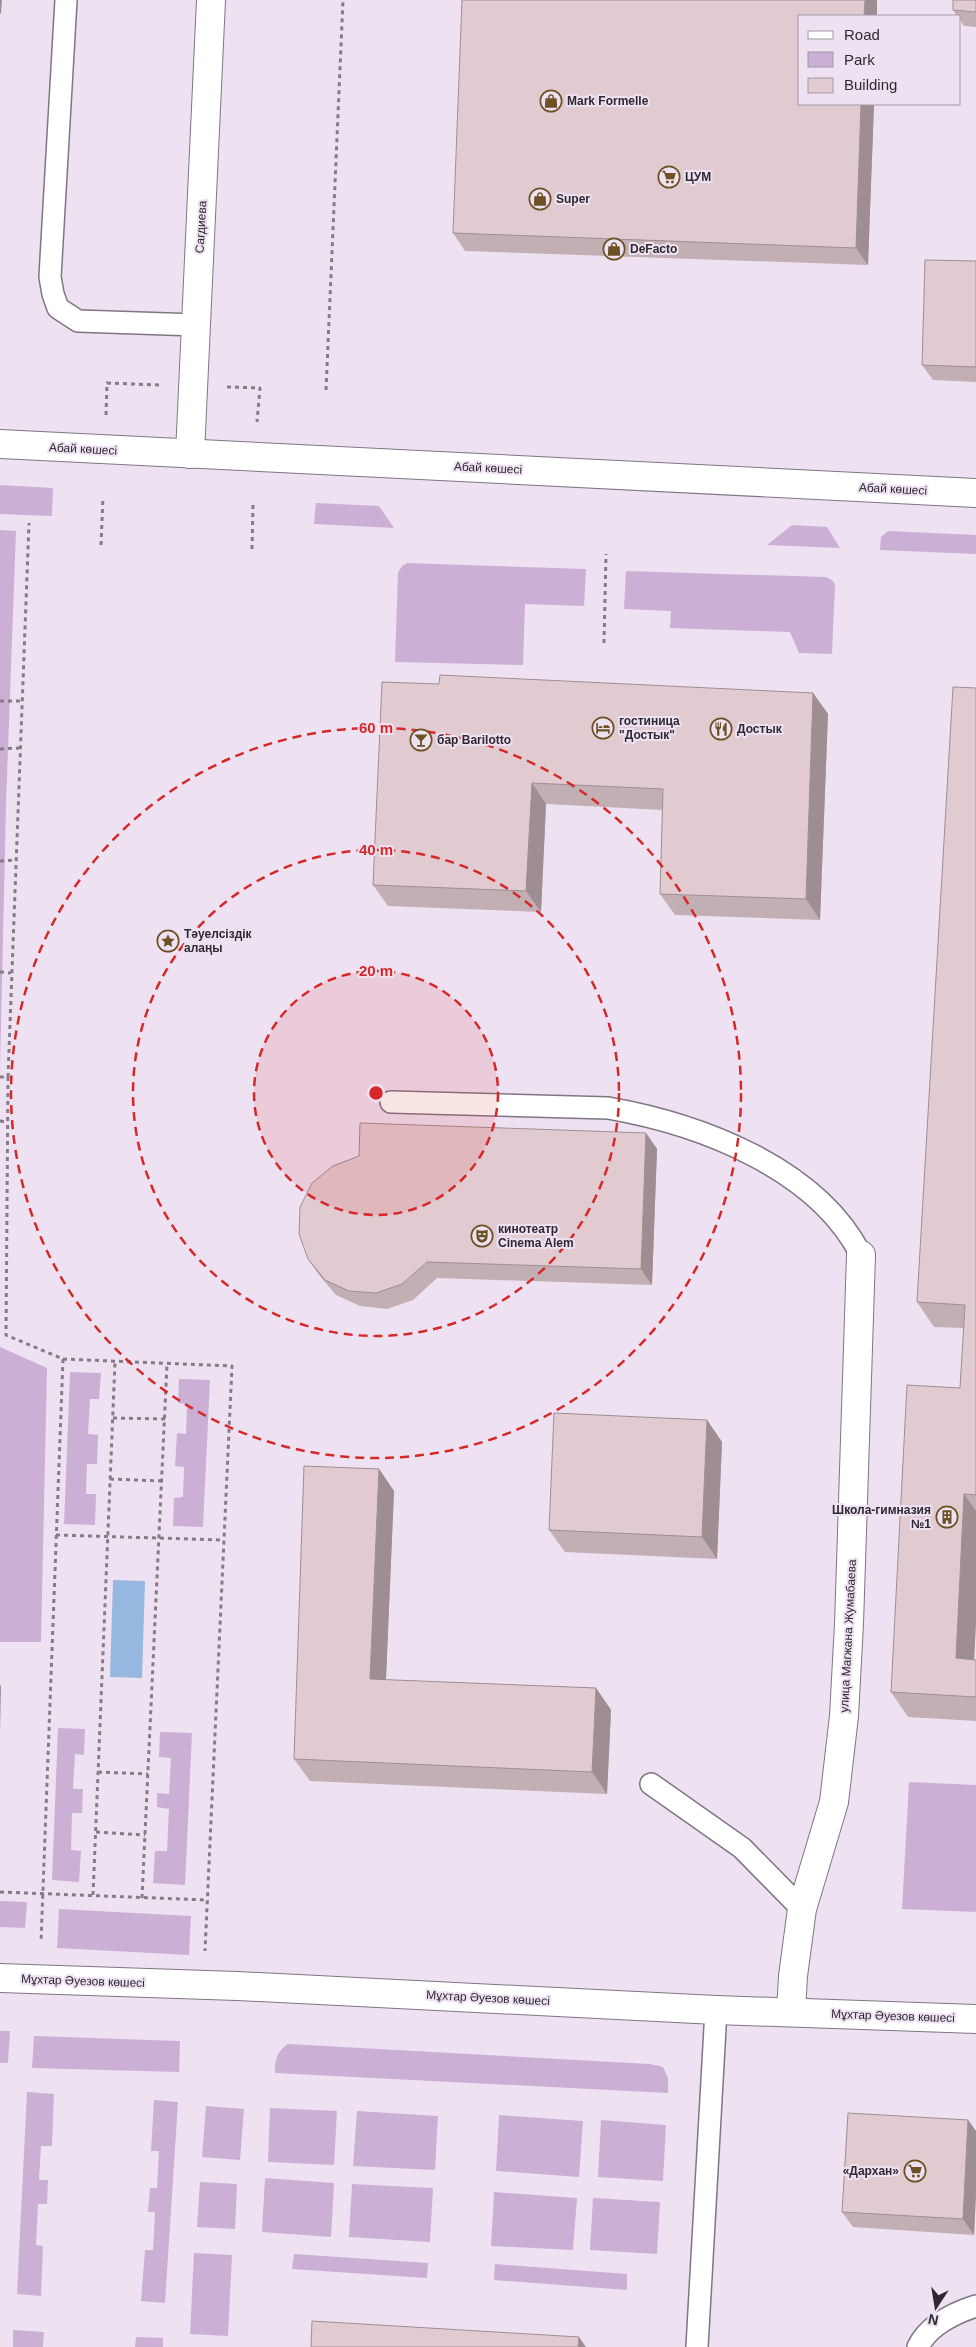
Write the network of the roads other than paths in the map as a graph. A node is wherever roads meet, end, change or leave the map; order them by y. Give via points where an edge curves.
1 (66, 0) edge
2 (211, 0) edge
3 (197, 325) junction
4 (0, 444) edge
5 (190, 454) junction
6 (976, 493) edge
7 (391, 1102) dead end
8 (861, 1255) joint
9 (651, 1784) dead end
10 (802, 1909) junction
11 (0, 1978) edge
12 (716, 2010) junction
13 (790, 2012) junction
14 (976, 2019) edge
15 (976, 2306) edge
16 (697, 2347) edge
17 (918, 2347) edge

1 - 3 lane via 50,276 55,301 58,308 78,321
2 - 3 street, Сагдиева
3 - 5 street, Сагдиева
4 - 5 street, Абай көшесі
5 - 6 street, Абай көшесі
7 - 8 lane via 608,1108 643,1114 677,1125 728,1144 794,1180 834,1214
8 - 10 street, улица Магжана Жумабаева via 844,1716 834,1802
9 - 10 lane via 742,1848
10 - 13 street, улица Магжана Жумабаева
11 - 12 street, Мұхтар Әуезов көшесі via 237,1986
12 - 13 street, Мұхтар Әуезов көшесі
12 - 16 lane
13 - 14 street, Мұхтар Әуезов көшесі
15 - 17 lane via 945,2320 923,2337

